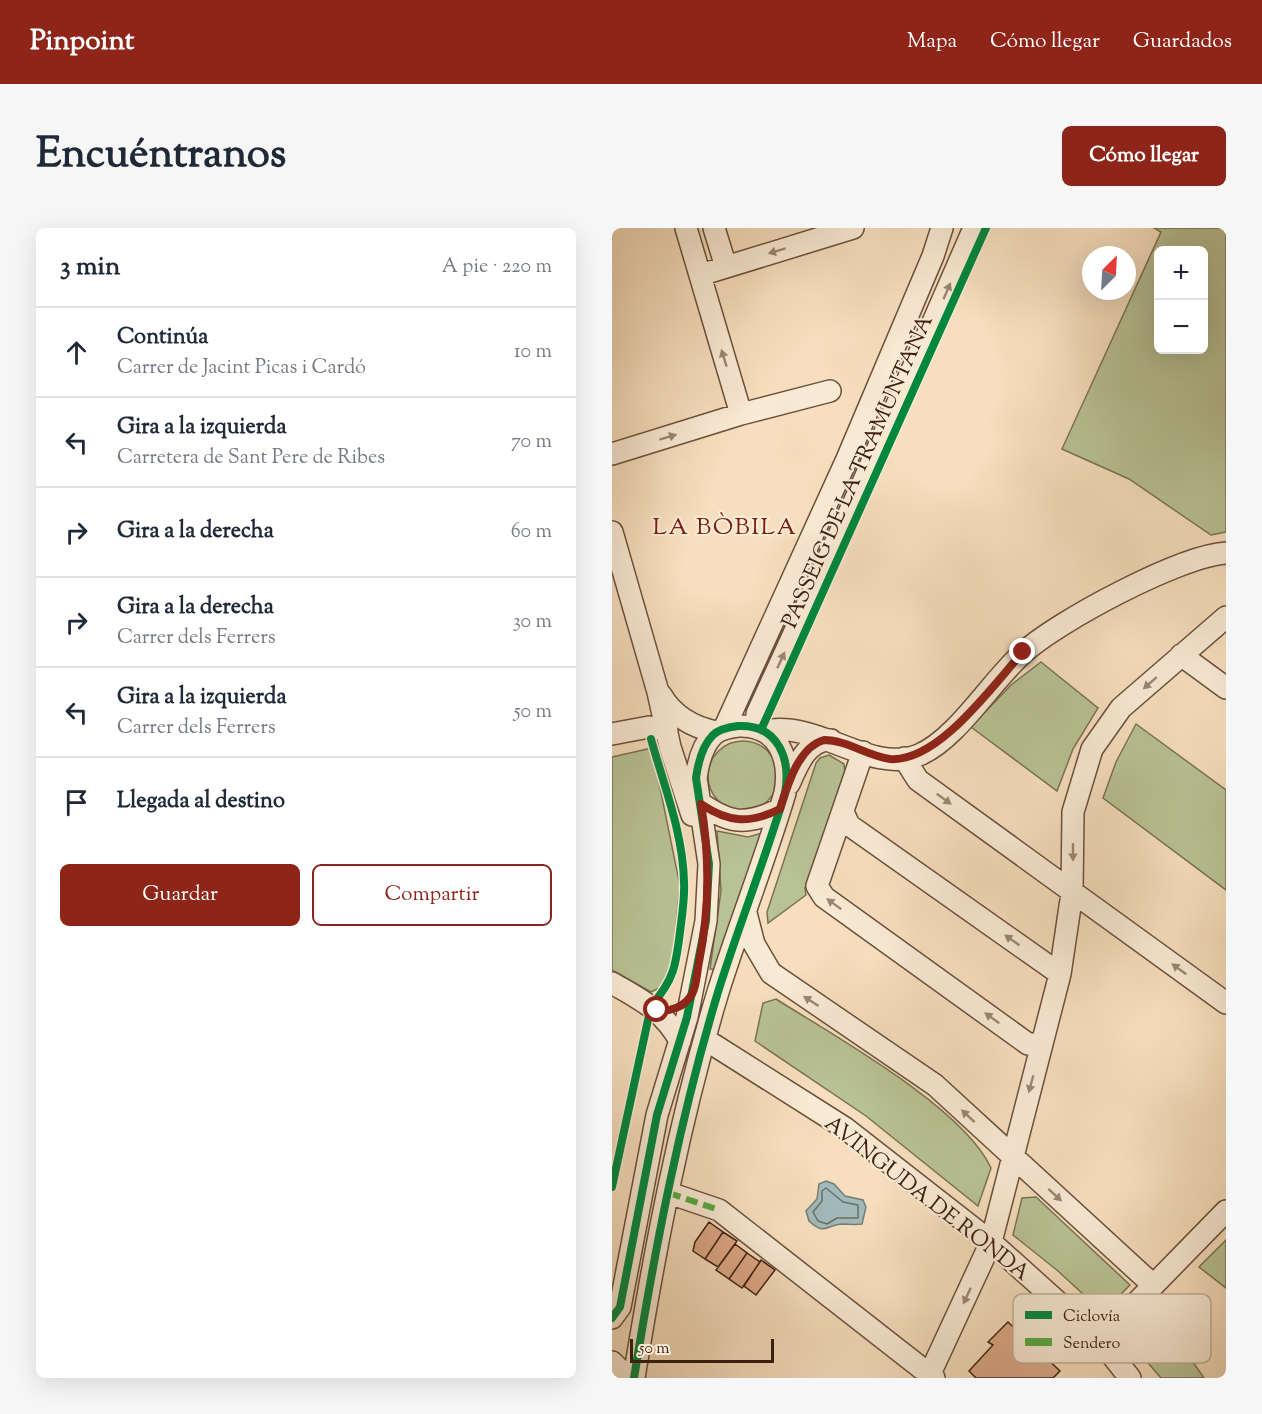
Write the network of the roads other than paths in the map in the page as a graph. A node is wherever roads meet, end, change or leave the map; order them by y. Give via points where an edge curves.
1 (686, 228) edge
2 (714, 228) edge
3 (853, 228) edge
4 (942, 228) edge
5 (974, 228) edge
6 (726, 267) junction
7 (700, 275) junction
8 (830, 391) dead end
9 (741, 414) junction
10 (612, 454) edge
11 (612, 532) edge
12 (1226, 553) edge
13 (1226, 616) edge
14 (1181, 655) junction
15 (1226, 688) edge
16 (658, 692) junction
17 (760, 725) junction
18 (667, 731) junction
19 (720, 731) junction
20 (612, 734) edge
21 (831, 740) junction
22 (863, 752) junction
23 (904, 758) junction
24 (684, 790) junction
25 (782, 801) junction
26 (701, 804) junction
27 (844, 814) junction
28 (709, 864) junction
29 (1072, 893) junction
30 (746, 913) junction
31 (1060, 974) junction
32 (612, 983) edge
33 (692, 994) junction
34 (1226, 1004) edge
35 (657, 1010) junction
36 (680, 1041) junction
37 (704, 1044) junction
38 (1042, 1044) junction
39 (1011, 1156) junction
40 (669, 1193) junction
41 (1226, 1211) edge
42 (991, 1242) junction
43 (1153, 1285) junction
44 (1049, 1294) edge
45 (1144, 1294) edge
46 (612, 1318) edge
47 (612, 1362) edge
48 (1118, 1363) edge
49 (930, 1377) edge
50 (627, 1378) edge
51 (634, 1378) edge
52 (1130, 1378) edge

1 - 7 street
2 - 6 street
3 -> 6 street
4 - 19 street, PASSEIG DE LA TRAMUNTANA via 847,459 751,673
17 -> 5 street, PASSEIG DE LA TRAMUNTANA
6 - 7 street
9 -> 7 street
8 - 9 street
10 -> 9 street
11 - 16 street
12 - 23 street via 1186,564 1073,616 1023,652 928,750
13 - 14 street
14 - 15 street
14 -> 29 street via 1121,708 1092,749 1073,812
16 - 18 street
16 - 19 street via 677,715 696,726
17 - 19 street
17 - 21 street via 800,730
17 - 25 street via 783,751 788,777
18 - 20 street via 649,727
18 - 24 street
19 - 26 street via 706,744 698,764 696,778
21 - 22 street
21 - 25 street via 818,741 805,754
22 - 23 street
22 - 27 street
23 -> 29 street via 918,780
24 - 26 street
24 - 28 street
25 - 26 street via 755,820 740,821 720,816
25 - 30 street
26 - 28 street
31 -> 27 street via 849,825
38 -> 27 street via 1028,1044 824,897 817,886
28 - 33 street via 706,921
29 - 31 street
34 -> 29 street
30 - 37 street
39 -> 30 street via 935,1085 771,973 754,944
31 - 38 street
32 - 35 street
33 - 35 street via 680,1006
33 - 36 street
35 - 36 street via 670,1022
36 - 46 street via 657,1115 620,1307
37 - 40 street
37 - 42 street, AVINGUDA DE RONDA via 714,1045 845,1128
38 -> 39 street
39 - 42 street
39 -> 43 street
40 - 49 street via 719,1210
40 - 51 street
41 - 43 street
42 - 44 street, AVINGUDA DE RONDA
42 -> 49 street
43 - 45 street
47 - 50 street
48 - 52 street, AVINGUDA DE RONDA

